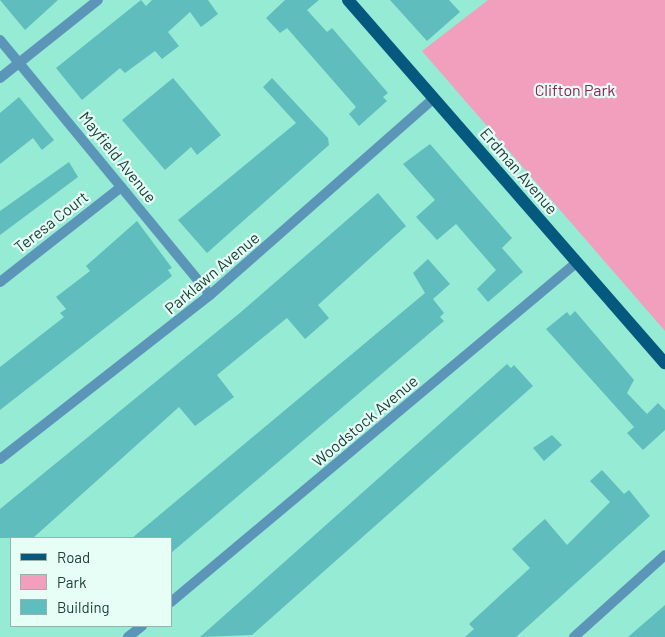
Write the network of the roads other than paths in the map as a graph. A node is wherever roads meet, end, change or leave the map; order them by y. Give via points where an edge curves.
1 (98, 0) edge
2 (348, 0) edge
3 (0, 40) edge
4 (20, 62) junction
5 (0, 78) edge
6 (434, 98) junction
7 (121, 187) junction
8 (576, 263) junction
9 (0, 282) edge
10 (210, 295) junction
11 (665, 363) edge
12 (0, 460) edge
13 (665, 555) edge
14 (172, 601) edge
15 (141, 627) edge
16 (128, 637) edge
17 (574, 637) edge

1 - 4 street
2 - 6 main road, Erdman Avenue
3 - 4 street, Mayfield Avenue
4 - 5 street
4 - 7 street, Mayfield Avenue
6 - 8 main road, Erdman Avenue
6 - 10 street, Parklawn Avenue
7 - 9 street, Teresa Court
7 - 10 street, Mayfield Avenue
8 - 11 main road, Erdman Avenue
8 - 14 street, Woodstock Avenue
10 - 12 street, Parklawn Avenue
13 - 17 street
15 - 16 street

